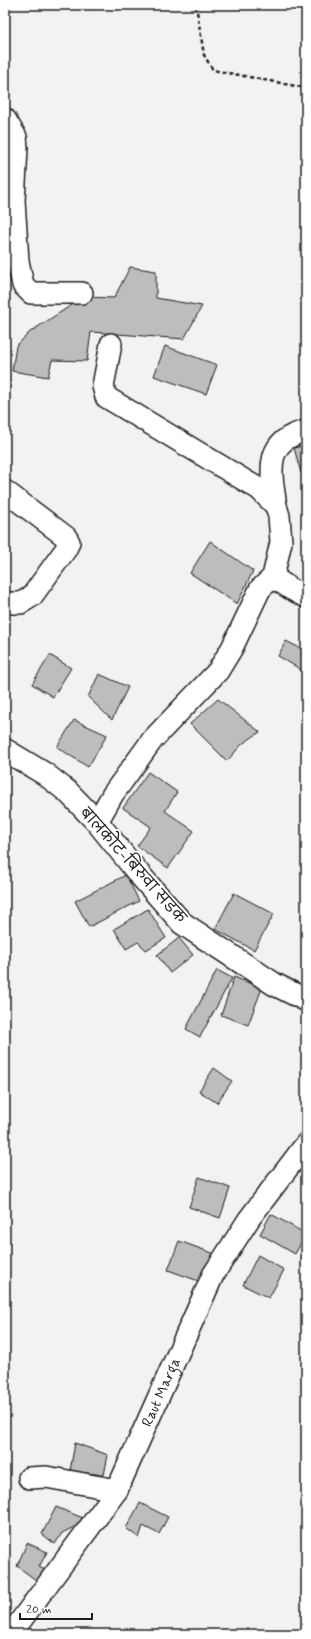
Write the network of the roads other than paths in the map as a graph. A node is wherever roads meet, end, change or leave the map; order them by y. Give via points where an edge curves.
1 (5, 119) edge
2 (82, 292) dead end
3 (111, 344) dead end
4 (306, 431) edge
5 (5, 491) edge
6 (276, 506) junction
7 (273, 577) junction
8 (306, 597) edge
9 (5, 603) edge
10 (5, 750) edge
11 (97, 822) junction
12 (306, 1000) edge
13 (306, 1144) edge
14 (29, 1478) dead end
15 (118, 1490) junction
16 (8, 1634) edge

1 - 2 street via 16,137 14,201 22,285 31,292
3 - 6 street via 103,386 106,397 242,478
4 - 6 street via 287,437 276,448 273,483
5 - 9 street via 66,537 69,542 32,596 21,603
6 - 7 street via 281,542
7 - 8 street
7 - 11 street via 260,589 218,671 153,739 113,794
10 - 11 main road, बालकोट-बिरुवा सडक via 45,774 68,792
11 - 12 main road, बालकोट-बिरुवा सडक via 182,923 274,984
13 - 15 street, Raut Marga via 249,1219 214,1275
14 - 15 street via 46,1477
15 - 16 street, Raut Marga via 19,1623

